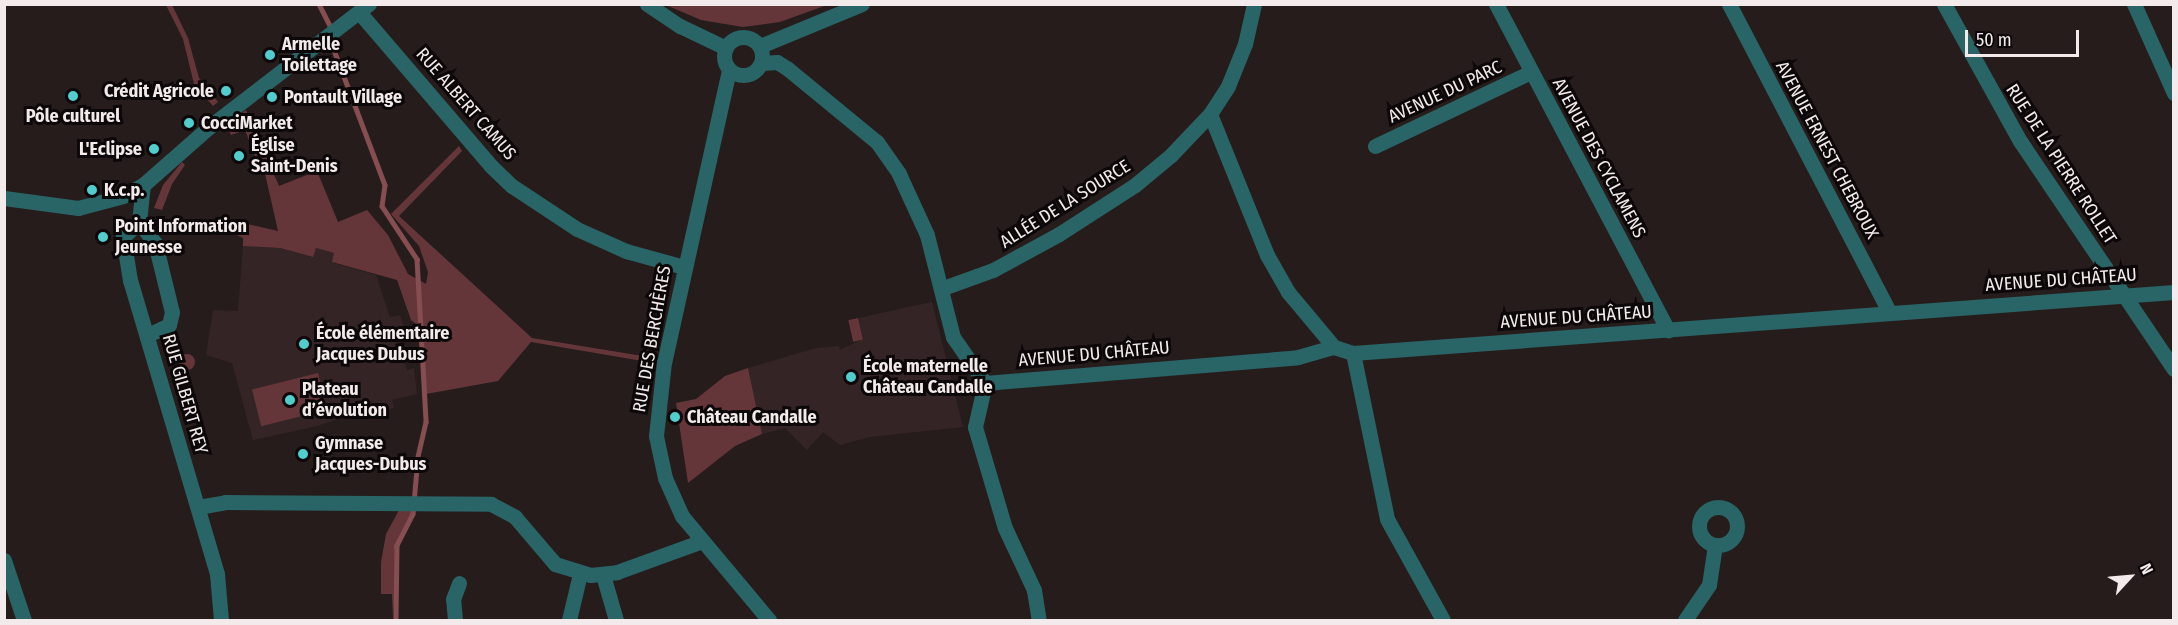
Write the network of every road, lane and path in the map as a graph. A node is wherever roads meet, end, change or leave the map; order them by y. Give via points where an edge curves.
1 (647, 4) edge
2 (862, 4) edge
3 (1254, 4) edge
4 (1496, 4) edge
5 (1729, 4) edge
6 (1944, 4) edge
7 (2134, 4) edge
8 (364, 8) edge
9 (760, 46) junction
10 (726, 48) junction
11 (762, 63) junction
12 (729, 70) junction
13 (1532, 72) junction
14 (2174, 93) edge
15 (1210, 114) junction
16 (1375, 146) dead end
17 (143, 185) junction
18 (4, 198) edge
19 (139, 222) junction
20 (684, 267) junction
21 (943, 288) junction
22 (2174, 292) edge
23 (2123, 296) junction
24 (1890, 313) junction
25 (1668, 330) junction
26 (148, 335) junction
27 (1334, 347) junction
28 (1353, 353) junction
29 (2174, 369) edge
30 (985, 383) junction
31 (198, 507) junction
32 (702, 541) junction
33 (1715, 545) dead end
34 (4, 560) edge
35 (580, 574) junction
36 (603, 575) junction
37 (459, 582) dead end
38 (24, 621) edge
39 (221, 621) edge
40 (455, 621) edge
41 (568, 621) edge
42 (616, 621) edge
43 (769, 621) edge
44 (1039, 621) edge
45 (1443, 621) edge
46 (1685, 621) edge

1 - 10 street via 680,26
2 - 9 street
3 - 15 street, ALLÉE DE LA SOURCE via 1245,44 1228,86
4 - 13 street, AVENUE DES CYCLAMENS
5 - 24 street, AVENUE ERNEST CHEBROUX
6 - 23 street, RUE DE LA PIERRE ROLLET via 2003,114
7 - 14 street
8 - 17 street via 209,127
8 - 20 street, RUE ALBERT CAMUS via 490,166 519,191 577,229 626,251
9 - 10 street via 751,38 740,37
9 - 11 street
10 - 12 street via 724,60
11 - 12 street via 747,75
11 - 21 street via 777,62 788,69 849,115 877,142 915,207
12 - 20 street, RUE DES BERCHÈRES
13 - 16 street, AVENUE DU PARC
13 - 25 street, AVENUE DES CYCLAMENS
15 - 21 street, ALLÉE DE LA SOURCE via 1171,155 1102,208 1015,259
15 - 27 street via 1267,255 1288,292
17 - 18 street via 109,201 78,208
17 - 19 street, RUE GILBERT REY
19 - 26 street, RUE GILBERT REY via 123,237
19 - 26 street via 155,243 172,312 169,325
20 - 32 street, RUE DES BERCHÈRES via 659,392 656,436 665,478 682,516
21 - 30 street via 953,337
22 - 23 street, AVENUE DU CHÂTEAU
23 - 24 street, AVENUE DU CHÂTEAU
23 - 29 street, RUE DE LA PIERRE ROLLET
24 - 25 street, AVENUE DU CHÂTEAU
25 - 28 street, AVENUE DU CHÂTEAU
26 - 31 street, RUE GILBERT REY
27 - 28 street, AVENUE DU CHÂTEAU
27 - 30 street, AVENUE DU CHÂTEAU via 1298,357
28 - 45 street via 1387,519
30 - 44 street via 975,427 1005,528 1034,590
31 - 35 street via 225,502 437,502 498,506 514,518 555,564
31 - 39 street, RUE GILBERT REY via 217,574
32 - 36 street
32 - 43 street, RUE DES BERCHÈRES
33 - 46 street via 1709,585
34 - 38 street
35 - 36 street
35 - 41 street
36 - 42 street
37 - 40 street via 453,599

